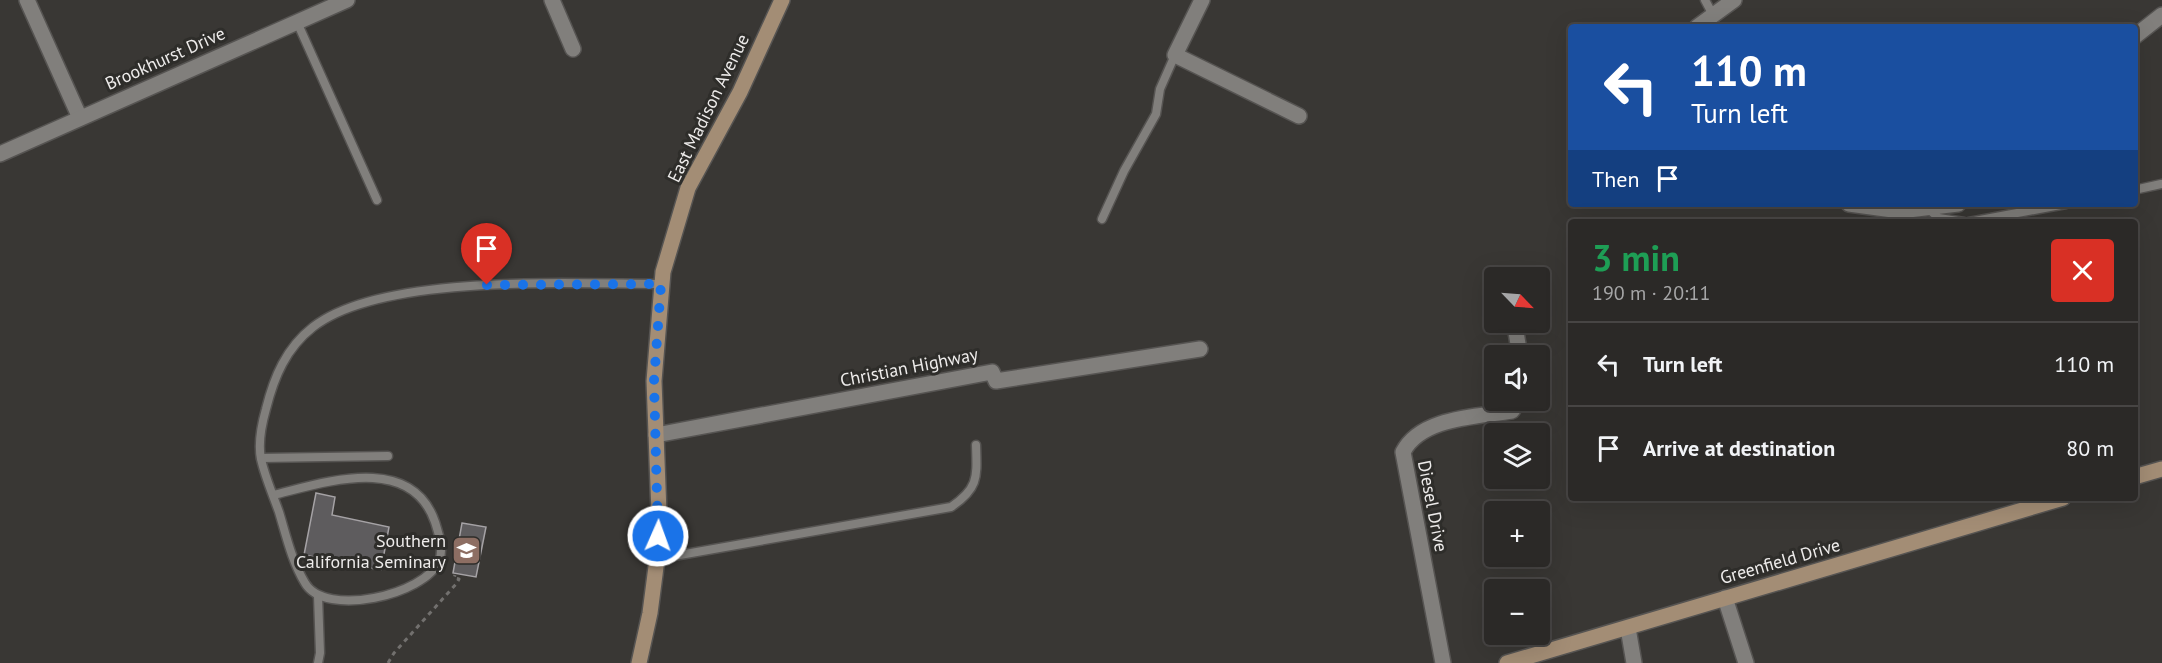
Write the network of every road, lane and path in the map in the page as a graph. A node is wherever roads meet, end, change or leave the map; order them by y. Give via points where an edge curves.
1 (27, 0) edge
2 (345, 0) edge
3 (552, 0) edge
4 (782, 0) edge
5 (1202, 0) edge
6 (1705, 0) edge
7 (1734, 0) edge
8 (1713, 15) junction
9 (2162, 15) edge
10 (297, 22) junction
11 (1701, 24) edge
12 (2138, 34) edge
13 (573, 49) dead end
14 (1175, 55) junction
15 (1299, 116) dead end
16 (80, 118) junction
17 (0, 154) edge
18 (2161, 184) edge
19 (2138, 189) edge
20 (377, 200) dead end
21 (1871, 207) edge
22 (1935, 207) edge
23 (2050, 207) edge
24 (1927, 208) junction
25 (1102, 219) dead end
26 (1946, 219) edge
27 (1984, 219) edge
28 (661, 284) junction
29 (1200, 349) dead end
30 (1512, 411) edge
31 (656, 435) junction
32 (976, 445) dead end
33 (388, 456) dead end
34 (261, 458) junction
35 (2162, 469) edge
36 (2138, 476) edge
37 (273, 495) junction
38 (2053, 501) edge
39 (657, 559) junction
40 (455, 574) dead end
41 (318, 596) junction
42 (1725, 598) junction
43 (1628, 628) junction
44 (318, 663) edge
45 (388, 663) edge
46 (639, 663) edge
47 (1443, 663) edge
48 (1507, 663) edge
49 (1634, 663) edge
50 (1746, 663) edge

1 - 16 street
2 - 10 street, Brookhurst Drive
3 - 13 street
4 - 28 street, East Madison Avenue via 740,92 688,188
5 - 14 street
6 - 8 lane
7 - 8 street
8 - 11 street
9 - 12 street
10 - 16 street, Brookhurst Drive
10 - 20 lane
14 - 15 street
14 - 25 lane via 1160,89 1156,114
16 - 17 street, Brookhurst Drive
18 - 19 lane
21 - 24 street via 1900,211
22 - 24 street
23 - 27 lane
24 - 26 lane
28 - 31 street, East Madison Avenue via 654,381
28 - 34 lane via 487,285 383,298 346,309 313,327 283,362 274,378 265,414
29 - 31 street, Christian Highway via 996,381 992,372
30 - 47 street, Diesel Drive via 1430,426 1413,437 1403,452
31 - 39 street, East Madison Avenue
32 - 39 lane via 977,480 966,497 951,507
33 - 34 lane
34 - 37 lane
35 - 36 street
37 - 41 lane via 300,576
37 - 41 lane via 343,478 371,477 413,492 433,516 440,558 428,574 378,599
38 - 42 street, Greenfield Drive
39 - 46 street, East Madison Avenue
40 - 45 path via 457,582
41 - 44 lane
42 - 43 street, Greenfield Drive
42 - 50 street
43 - 48 street, Greenfield Drive
43 - 49 street

